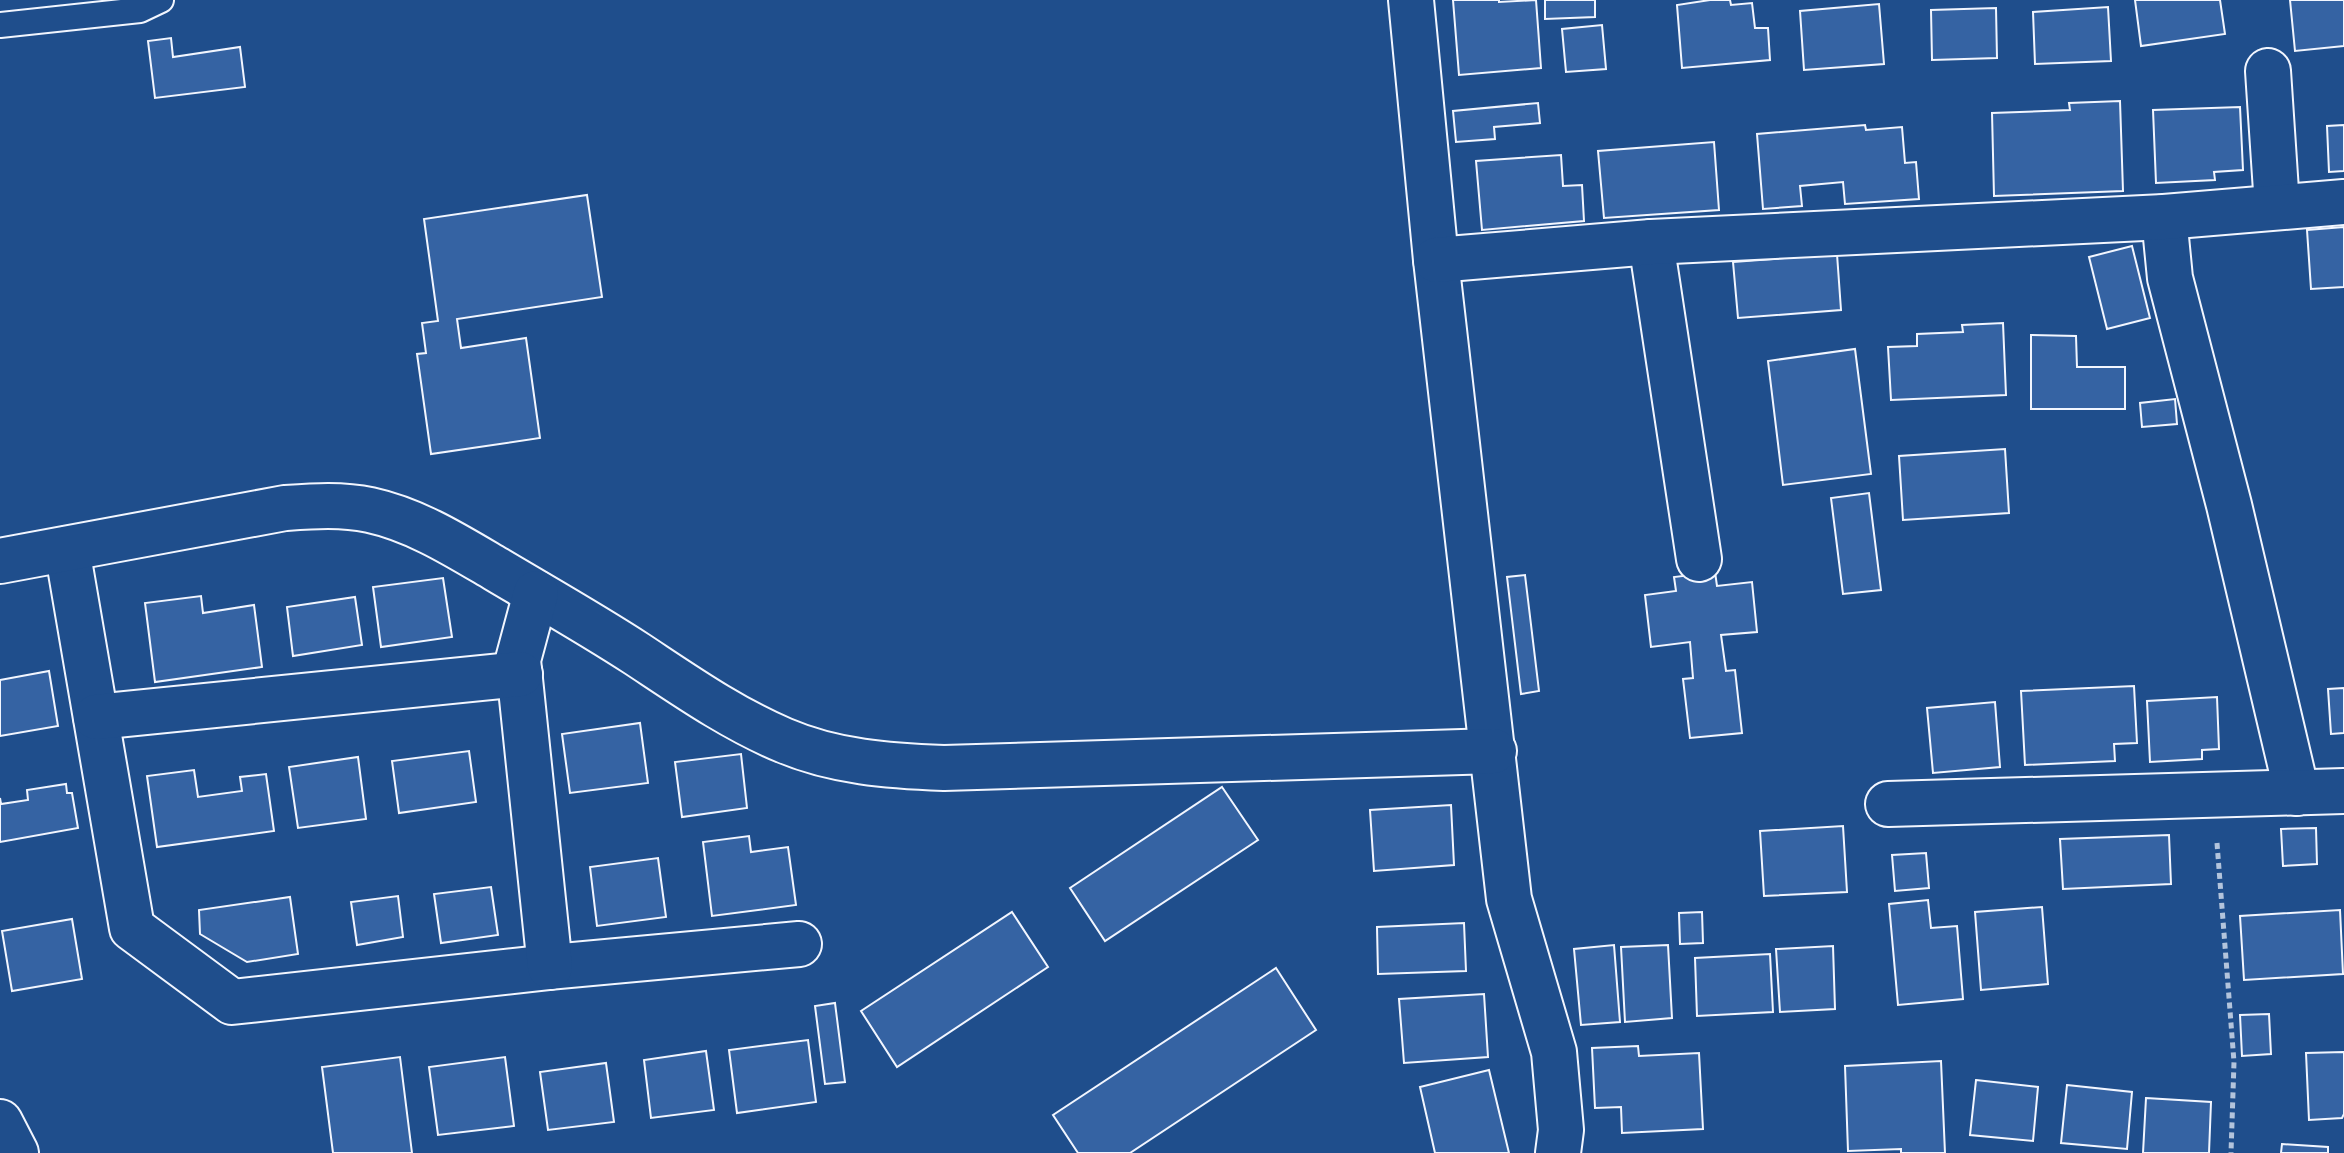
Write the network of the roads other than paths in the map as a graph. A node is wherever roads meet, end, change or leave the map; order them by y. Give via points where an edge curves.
1 (161, 0) edge
2 (1411, 0) edge
3 (0, 25) edge
4 (2268, 71) dead end
5 (2344, 202) edge
6 (2277, 206) junction
7 (2164, 217) junction
8 (1651, 242) junction
9 (1436, 260) junction
10 (67, 549) junction
11 (1699, 559) dead end
12 (0, 561) edge
13 (536, 593) junction
14 (520, 674) junction
15 (96, 717) junction
16 (1494, 751) junction
17 (2344, 791) edge
18 (2297, 793) junction
19 (1888, 804) dead end
20 (799, 944) dead end
21 (550, 967) junction
22 (0, 1122) edge
23 (16, 1153) edge
24 (1558, 1153) edge

1 - 3 lane via 140,10
2 - 9 street
4 - 6 street
5 - 6 street
6 - 7 street
7 - 8 street
7 - 18 street via 2170,278
8 - 9 street
8 - 11 street
9 - 16 street
10 - 12 street
10 - 13 street via 285,508 333,506 413,523
10 - 15 street
13 - 14 street via 518,660
13 - 16 street via 728,713 784,741 838,758 944,768
14 - 15 street
14 - 21 street
15 - 21 street via 132,928 232,1002
16 - 24 street via 1509,899 1554,1052
17 - 18 street
18 - 19 street
20 - 21 street
22 - 23 street

